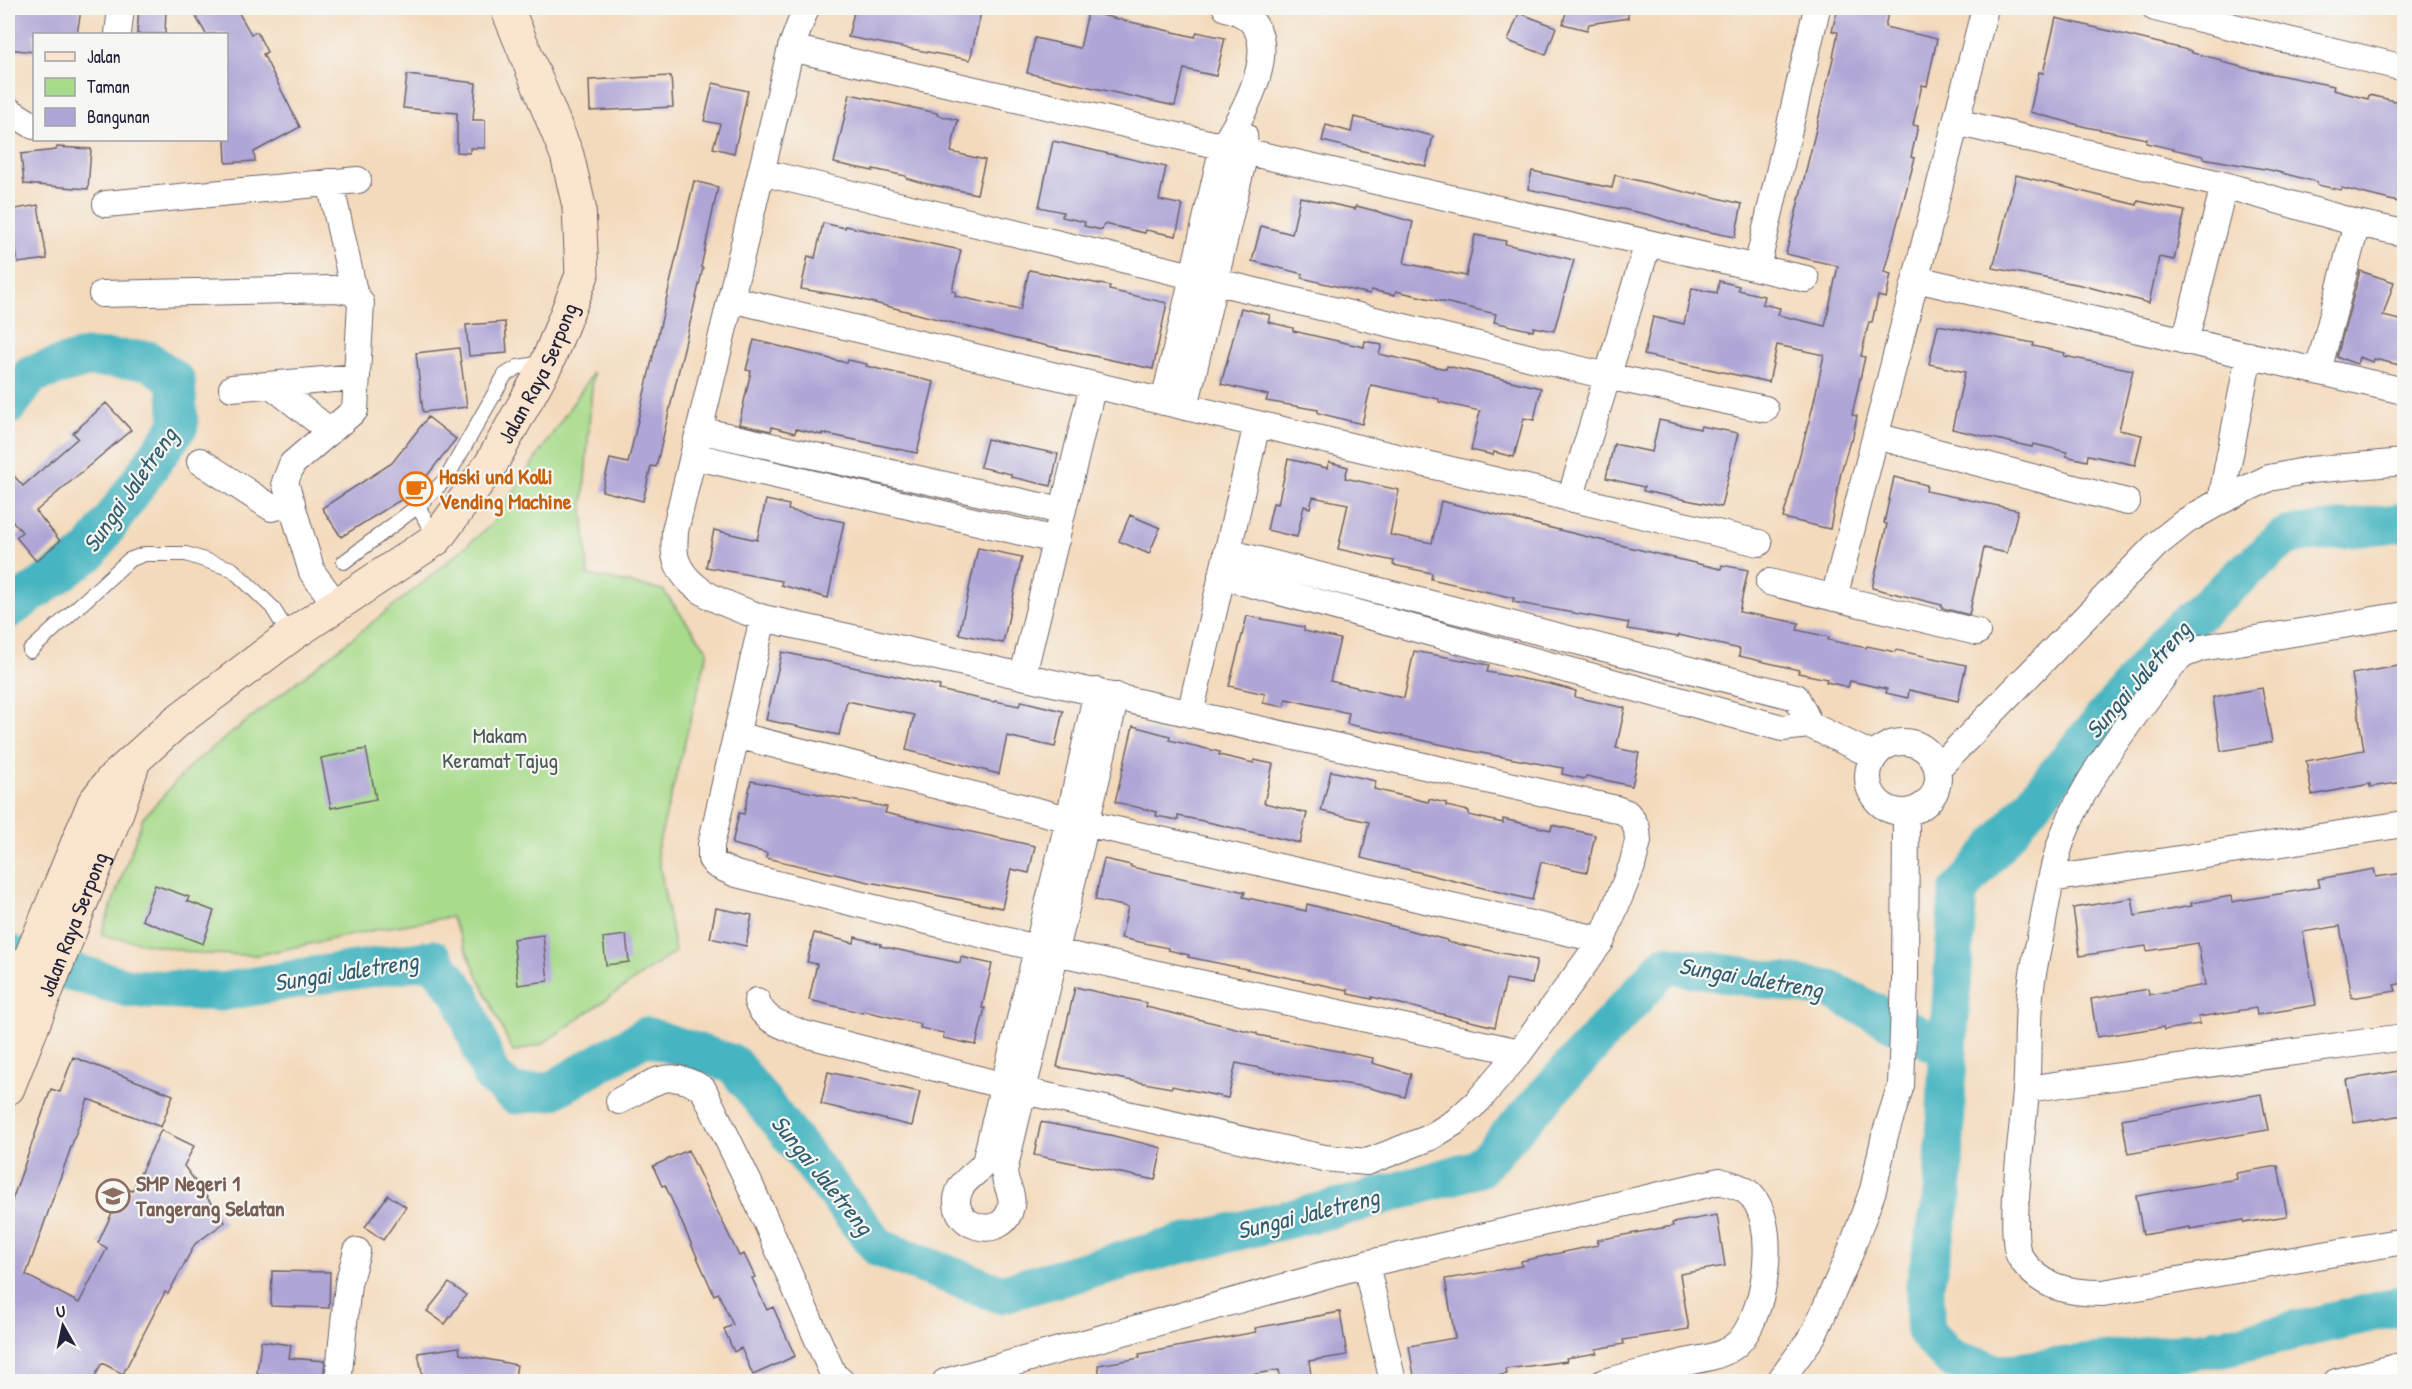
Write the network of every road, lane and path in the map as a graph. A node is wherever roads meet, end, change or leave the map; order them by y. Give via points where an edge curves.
1 (121, 8) edge
2 (507, 8) edge
3 (806, 8) edge
4 (1226, 8) edge
5 (1817, 8) edge
6 (1986, 8) edge
7 (2155, 8) edge
8 (118, 33) edge
9 (791, 48) junction
10 (2404, 68) edge
11 (8, 110) edge
12 (1956, 122) junction
13 (33, 125) edge
14 (1234, 149) junction
15 (761, 172) junction
16 (358, 180) dead end
17 (330, 182) junction
18 (2224, 185) junction
19 (106, 204) dead end
20 (2357, 223) junction
21 (2404, 233) edge
22 (1648, 243) junction
23 (1757, 268) junction
24 (1204, 279) junction
25 (1806, 279) dead end
26 (1916, 279) junction
27 (354, 292) junction
28 (102, 294) dead end
29 (731, 299) junction
30 (2185, 342) junction
31 (2249, 355) junction
32 (547, 363) junction
33 (2318, 371) junction
34 (1607, 376) junction
35 (357, 377) junction
36 (271, 385) junction
37 (1093, 385) junction
38 (232, 388) dead end
39 (2404, 391) edge
40 (1175, 405) junction
41 (1765, 409) dead end
42 (1257, 424) junction
43 (699, 430) junction
44 (330, 431) junction
45 (1876, 436) junction
46 (693, 456) junction
47 (200, 461) dead end
48 (2404, 462) edge
49 (1570, 499) junction
50 (2221, 501) junction
51 (2127, 502) dead end
52 (292, 503) junction
53 (418, 506) junction
54 (1062, 511) junction
55 (436, 539) junction
56 (1056, 540) junction
57 (1759, 543) dead end
58 (344, 562) dead end
59 (1224, 564) junction
60 (1769, 582) dead end
61 (1834, 598) junction
62 (337, 606) junction
63 (2404, 615) edge
64 (763, 618) junction
65 (1977, 632) dead end
66 (290, 636) junction
67 (30, 651) dead end
68 (1023, 675) junction
69 (1107, 694) junction
70 (1190, 714) junction
71 (736, 735) junction
72 (1874, 756) junction
73 (1937, 769) junction
74 (1905, 812) junction
75 (1077, 821) junction
76 (2404, 825) edge
77 (2051, 879) junction
78 (1602, 940) junction
79 (1046, 950) junction
80 (757, 1001) dead end
81 (18, 1013) edge
82 (2404, 1037) edge
83 (1520, 1052) junction
84 (8, 1088) edge
85 (1014, 1089) junction
86 (2026, 1089) junction
87 (619, 1101) dead end
88 (2404, 1241) edge
89 (357, 1251) dead end
90 (1366, 1264) junction
91 (2404, 1365) edge
92 (338, 1382) edge
93 (842, 1382) edge
94 (945, 1382) edge
95 (1393, 1382) edge
96 (1604, 1382) edge
97 (1779, 1382) edge
98 (2336, 1382) edge

1 - 8 street
2 - 32 main road, Jalan Raya Serpong via 567,155 579,206 582,275
3 - 9 street
4 - 14 street via 1250,17 1258,31 1261,58
5 - 23 street
6 - 12 street
7 - 10 street
9 - 14 street
9 - 15 street
11 - 13 street
12 - 18 street
12 - 26 street
14 - 22 street
14 - 24 street
15 - 24 street
15 - 29 street
16 - 17 street
17 - 19 street
17 - 27 street
18 - 20 street
18 - 30 street
20 - 21 street
20 - 33 street
22 - 23 street
22 - 34 street
23 - 25 street
24 - 34 street
24 - 40 street
26 - 30 street
26 - 45 street
27 - 28 street via 334,289
27 - 35 street via 361,303
29 - 37 street
29 - 43 street
30 - 31 street
31 - 33 street
31 - 50 street
32 - 53 lane via 518,367 505,375 446,478
32 - 55 main road, Jalan Raya Serpong via 491,464
33 - 39 street
34 - 41 street
34 - 49 street
35 - 36 street
35 - 44 street via 355,410
36 - 38 street
36 - 44 street
37 - 40 street
37 - 54 street
40 - 42 street
42 - 49 street
42 - 59 street
43 - 46 street
43 - 54 street
44 - 52 street via 292,464 285,482
45 - 51 street
45 - 61 street
46 - 56 street
46 - 64 street via 675,531 678,564 710,597
47 - 52 street via 272,508
48 - 50 street via 2310,470 2269,478
49 - 57 street
50 - 73 street via 2157,544
52 - 62 street via 312,572
53 - 55 lane
53 - 58 lane
54 - 56 street
55 - 62 main road, Jalan Raya Serpong
56 - 68 street
59 - 70 street
59 - 72 street via 1782,728 1810,725
60 - 61 street
61 - 65 street
62 - 66 main road, Jalan Raya Serpong
63 - 77 street via 2201,648 2183,655 2109,749 2063,836
64 - 68 street
64 - 71 street
66 - 67 lane via 272,607 232,569 186,554 146,554 129,560
66 - 81 main road, Jalan Raya Serpong via 176,722 111,781 94,803 74,882
68 - 69 street
69 - 70 street
69 - 75 street
70 - 78 street via 1627,813 1634,821 1638,841
71 - 75 street
71 - 79 street via 711,845 711,859 716,865 736,874
72 - 73 street via 1897,742 1911,743 1923,748
72 - 74 street via 1868,769 1872,795 1887,808
73 - 74 street via 1932,797 1920,808
74 - 97 street via 1901,1085 1873,1190 1850,1253 1814,1334
75 - 78 street
75 - 79 street
76 - 77 street
77 - 86 street via 2030,995
78 - 83 street
79 - 83 street
79 - 85 street
80 - 85 street via 760,1011 771,1020 801,1033
81 - 84 main road, Jalan Raya Serpong
82 - 86 street
83 - 85 street via 1455,1122 1429,1138 1367,1162 1324,1158
85 - 85 street via 1004,1171 1012,1206 1003,1221 981,1228 966,1222 957,1200 961,1186 985,1162
86 - 88 street via 2015,1239 2019,1256 2048,1284 2061,1290 2103,1293
87 - 93 street via 660,1079 689,1080 703,1089 833,1374
89 - 92 street via 348,1284
90 - 94 street
90 - 95 street
90 - 96 street via 1720,1181 1746,1191 1765,1221 1768,1242 1762,1288 1744,1338 1720,1354
91 - 98 street

